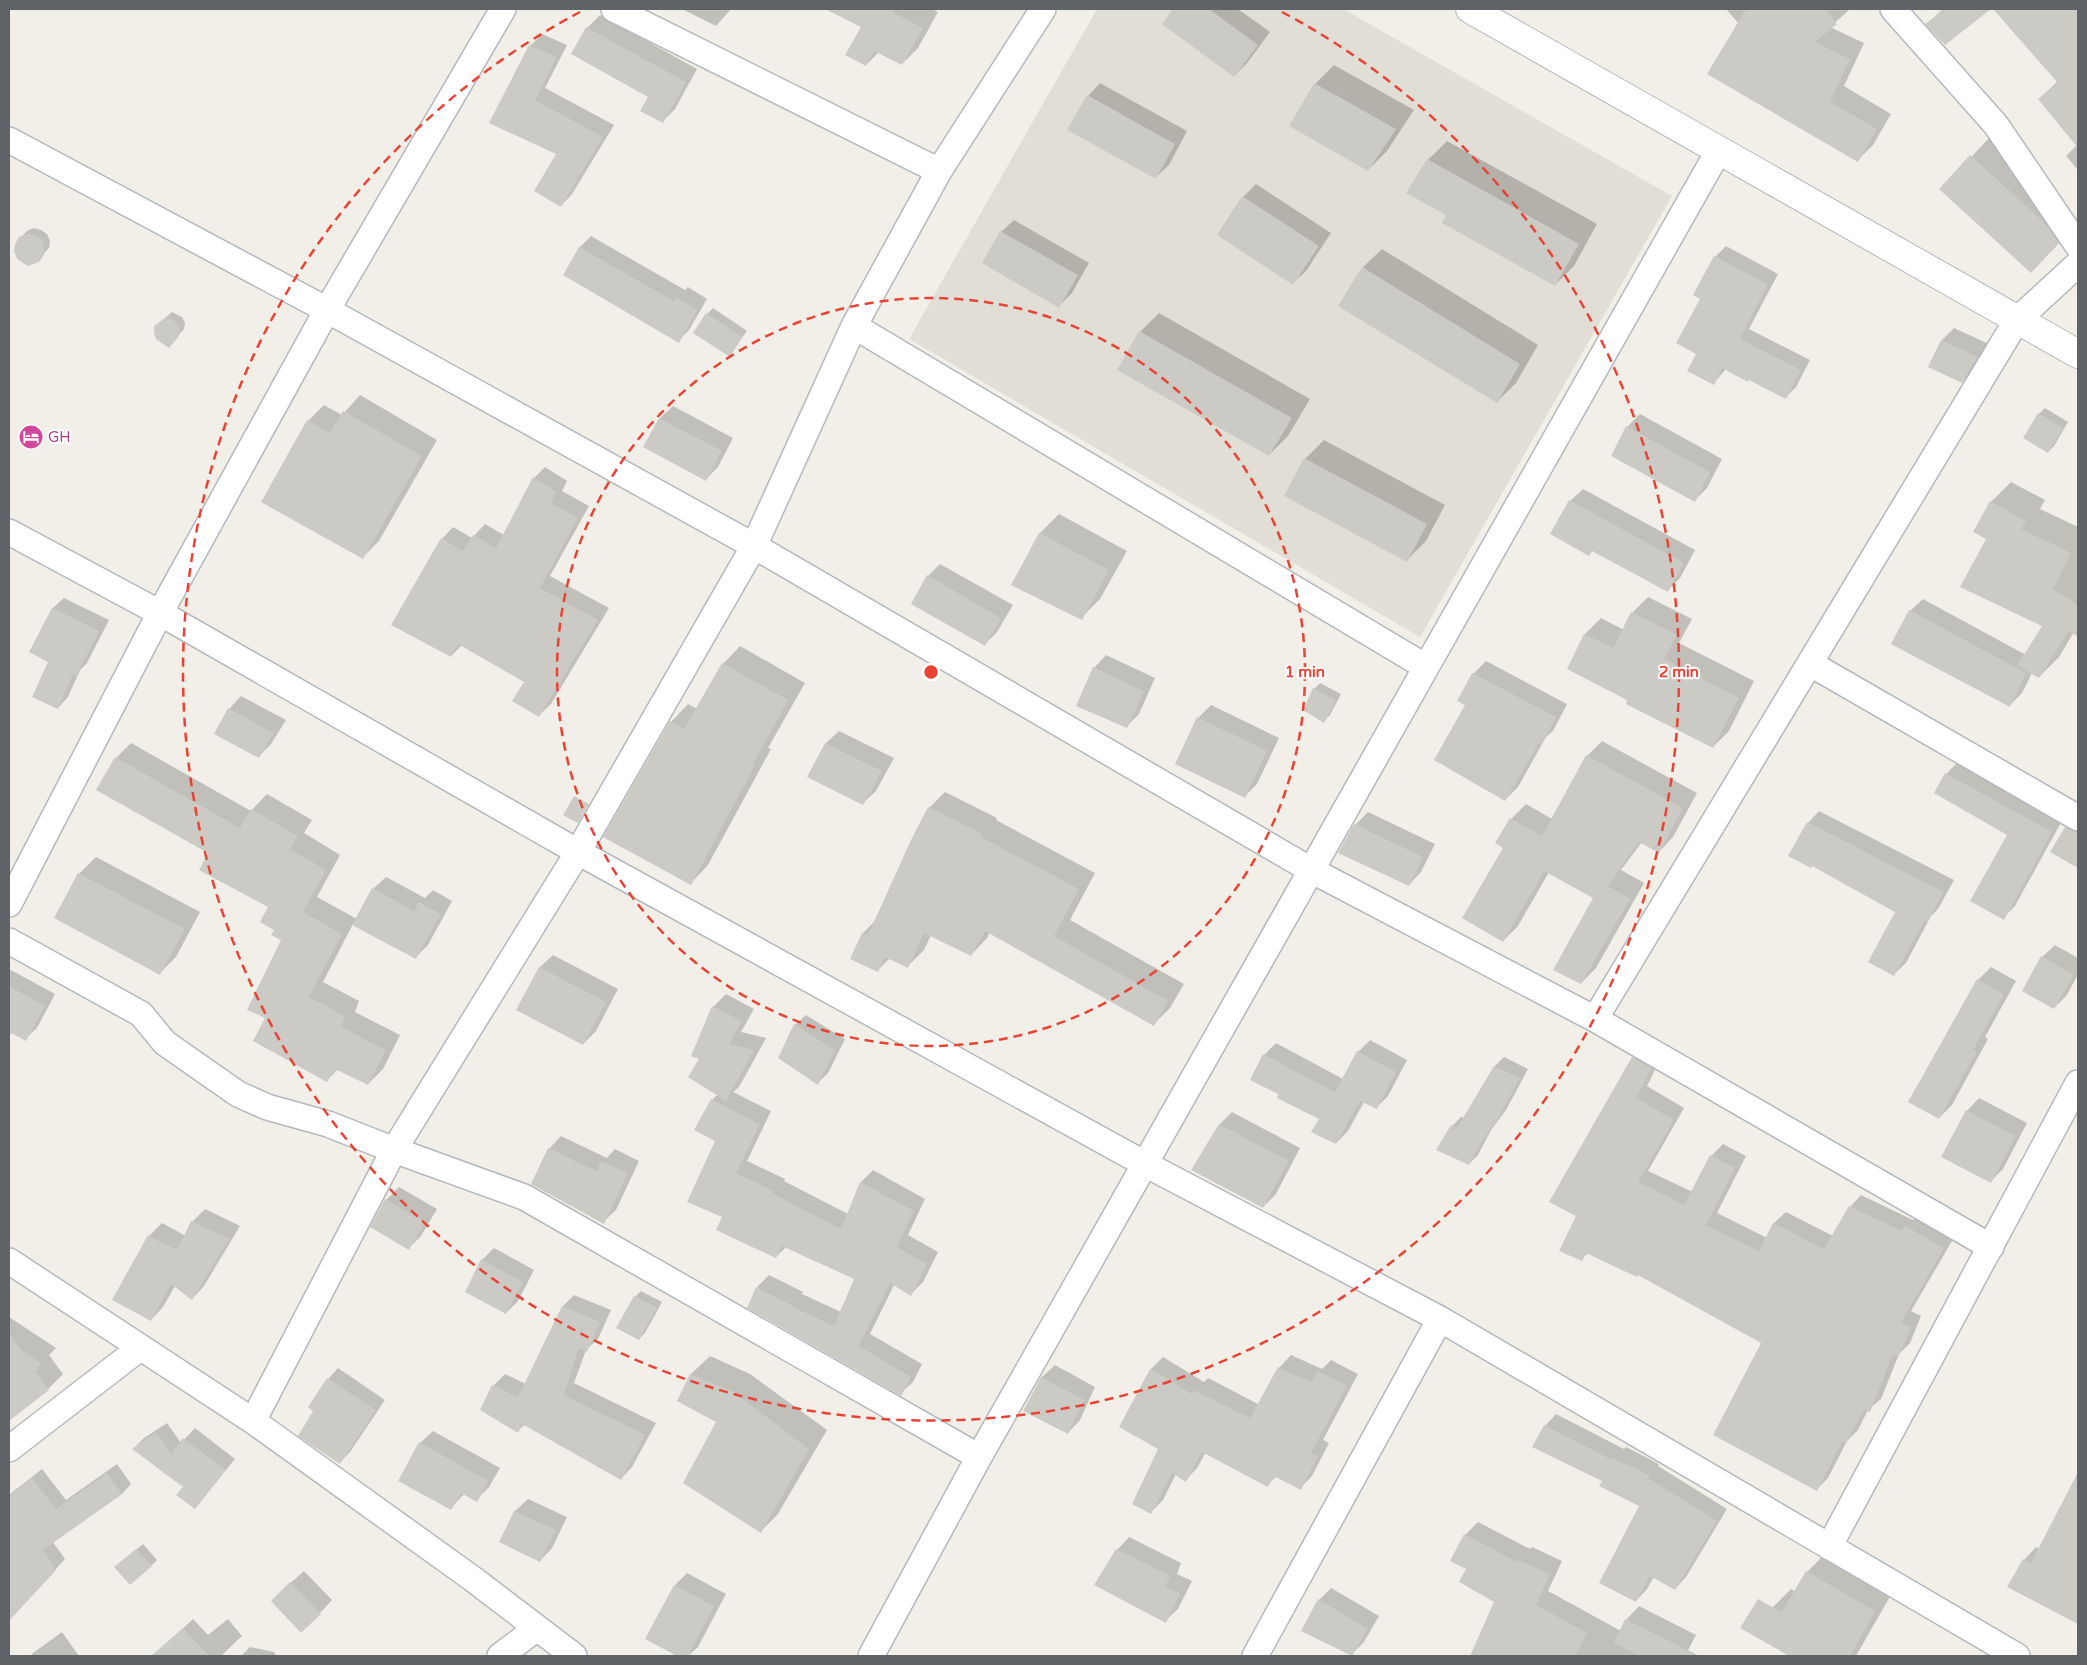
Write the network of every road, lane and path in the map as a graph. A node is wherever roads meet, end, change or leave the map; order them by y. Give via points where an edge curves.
1 (503, 9) edge
2 (614, 9) edge
3 (1043, 9) edge
4 (1470, 9) edge
5 (1893, 9) edge
6 (9, 140) edge
7 (1719, 150) junction
8 (939, 171) junction
9 (2078, 246) edge
10 (2078, 264) edge
11 (327, 310) junction
12 (2017, 320) junction
13 (854, 326) junction
14 (2078, 354) edge
15 (9, 532) edge
16 (754, 546) junction
17 (160, 613) junction
18 (1811, 664) junction
19 (1426, 667) junction
20 (2078, 818) edge
21 (578, 852) junction
22 (1311, 870) junction
23 (9, 904) edge
24 (9, 941) edge
25 (1595, 1019) junction
26 (2078, 1082) edge
27 (394, 1150) junction
28 (1145, 1164) junction
29 (1990, 1247) junction
30 (9, 1261) edge
31 (1440, 1318) junction
32 (140, 1348) junction
33 (253, 1421) junction
34 (9, 1449) edge
35 (979, 1457) junction
36 (1829, 1548) junction
37 (537, 1628) junction
38 (1259, 1655) edge
39 (500, 1656) edge
40 (574, 1656) edge
41 (871, 1656) edge
42 (2017, 1656) edge

1 - 11 street
2 - 8 street
3 - 8 street
4 - 7 street
5 - 9 street via 1996,125
6 - 11 street
7 - 12 street
7 - 19 street
8 - 13 street
10 - 12 street
11 - 16 street
11 - 17 street
12 - 14 street
12 - 18 street
13 - 16 street
13 - 19 street
15 - 17 street
16 - 21 street
16 - 22 street
17 - 21 street
17 - 23 street
18 - 20 street
18 - 25 street
19 - 22 street
21 - 27 street
21 - 28 street
22 - 25 street
22 - 28 street
24 - 27 street via 141,1014 165,1043 238,1094
25 - 29 street
26 - 29 street
27 - 33 street
27 - 35 street via 524,1197
28 - 31 street
28 - 35 street
29 - 36 street
30 - 32 street
31 - 36 street
31 - 38 street
32 - 33 street
32 - 34 street
33 - 37 street via 473,1578
35 - 41 street
36 - 42 street
37 - 39 street
37 - 40 street

